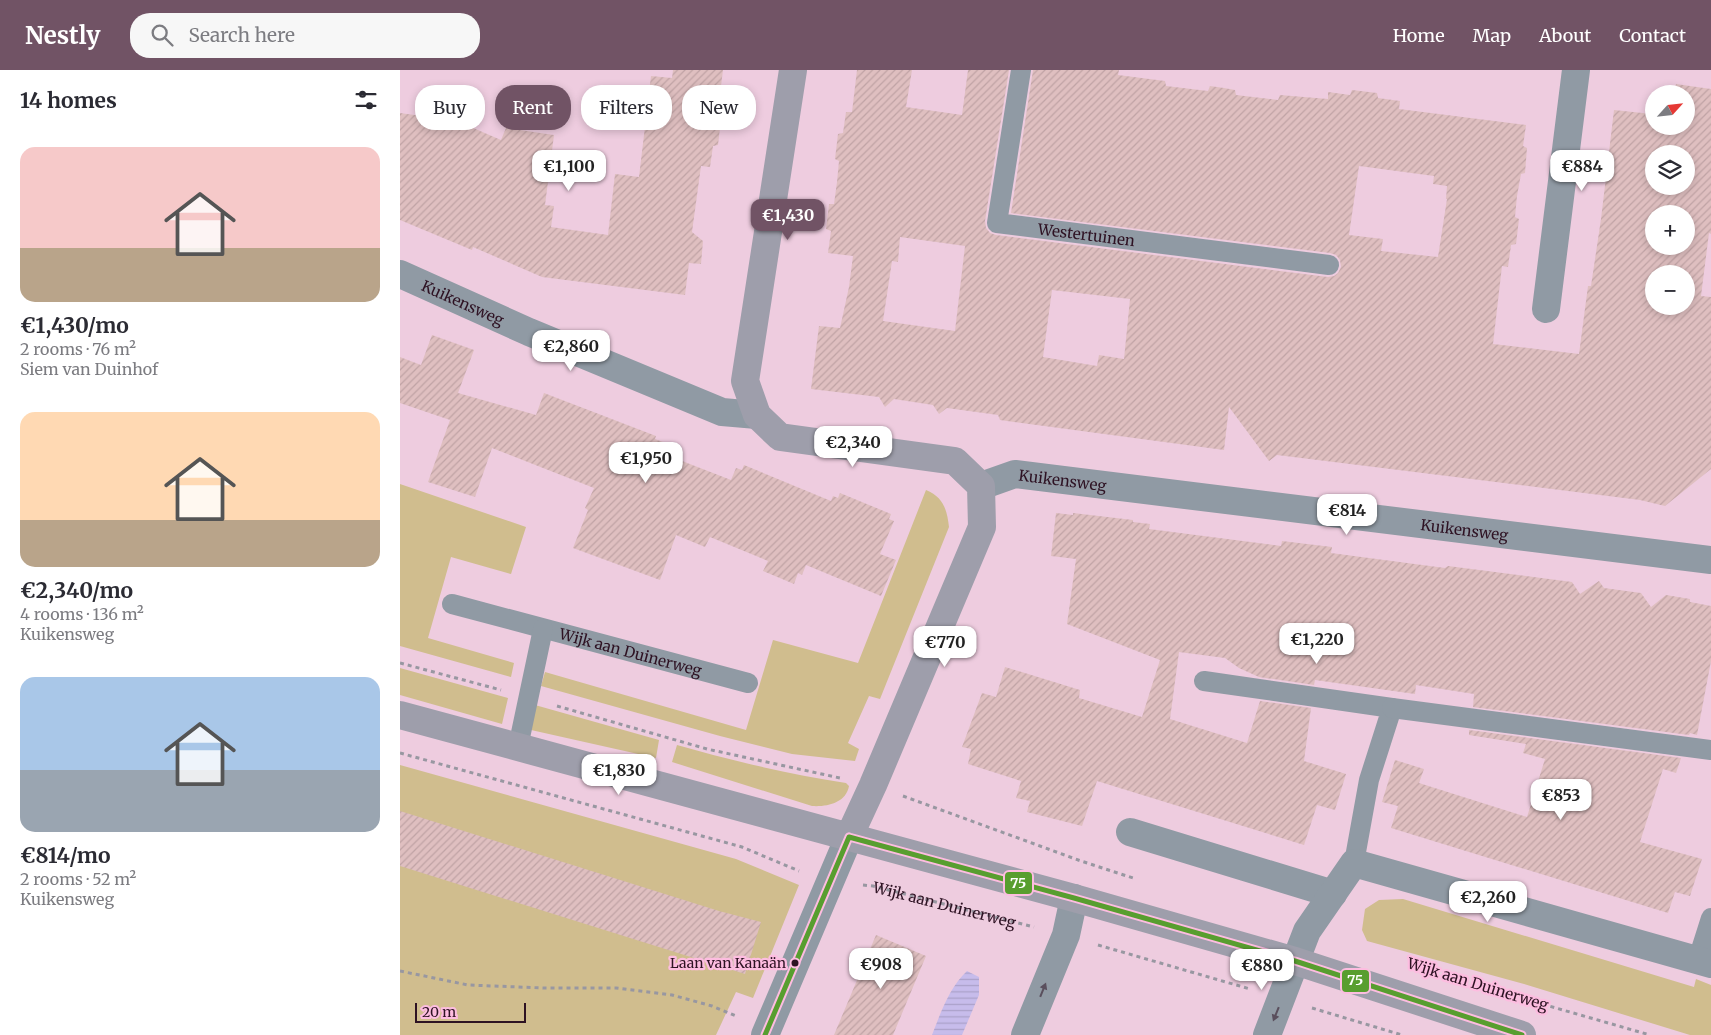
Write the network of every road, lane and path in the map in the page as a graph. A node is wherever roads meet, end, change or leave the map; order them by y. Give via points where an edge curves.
1 (793, 70) edge
2 (1021, 70) edge
3 (1576, 70) edge
4 (1329, 265) dead end
5 (400, 274) edge
6 (1546, 309) dead end
7 (757, 415) junction
8 (980, 486) junction
9 (1711, 560) edge
10 (452, 604) dead end
11 (543, 628) junction
12 (400, 663) edge
13 (1204, 681) dead end
14 (748, 683) dead end
15 (528, 698) junction
16 (1392, 708) junction
17 (400, 715) edge
18 (518, 747) junction
19 (1711, 750) edge
20 (400, 753) edge
21 (873, 785) junction
22 (1130, 832) dead end
23 (849, 837) junction
24 (1354, 863) junction
25 (1138, 879) dead end
26 (829, 883) junction
27 (1333, 894) junction
28 (1074, 898) junction
29 (1711, 918) edge
30 (1066, 935) junction
31 (1295, 961) junction
32 (1704, 962) edge
33 (400, 971) edge
34 (1282, 999) junction
35 (1531, 1001) dead end
36 (766, 1032) edge
37 (1513, 1033) edge
38 (1025, 1035) edge
39 (1267, 1035) edge
40 (1402, 1035) edge
41 (1650, 1035) edge

1 - 7 main road via 745,381
2 - 4 lane, Westertuinen via 997,223
3 - 6 street
5 - 7 street, Kuikensweg via 722,412
7 - 8 main road via 780,437 955,461
8 - 9 street, Kuikensweg via 1015,474
8 - 21 main road via 982,527
10 - 11 lane, Wijk aan Duinerweg
11 - 14 lane, Wijk aan Duinerweg
11 - 15 lane, Wijk aan Duinerweg
12 - 15 path
13 - 16 lane
15 - 18 lane, Wijk aan Duinerweg
15 - 21 path via 707,749
16 - 19 lane
16 - 24 lane via 1369,780
17 - 18 main road
18 - 23 main road
20 - 26 path, Wijk aan Duinerweg via 742,847
21 - 23 main road
21 - 25 path
22 - 27 street
23 - 26 street
23 - 28 main road
24 - 27 street
24 - 32 street
26 - 30 path, Wijk aan Duinerweg via 873,886
26 - 36 street
27 - 31 street via 1307,931
28 - 30 street
28 - 31 main road
29 - 32 lane
30 - 34 path, Wijk aan Duinerweg
38 -> 30 street
31 - 34 street
31 - 37 main road
33 - 36 path via 468,985 616,988 672,994 712,1006
34 -> 39 street
34 - 40 path, Wijk aan Duinerweg
35 - 41 path, Wijk aan Duinerweg

